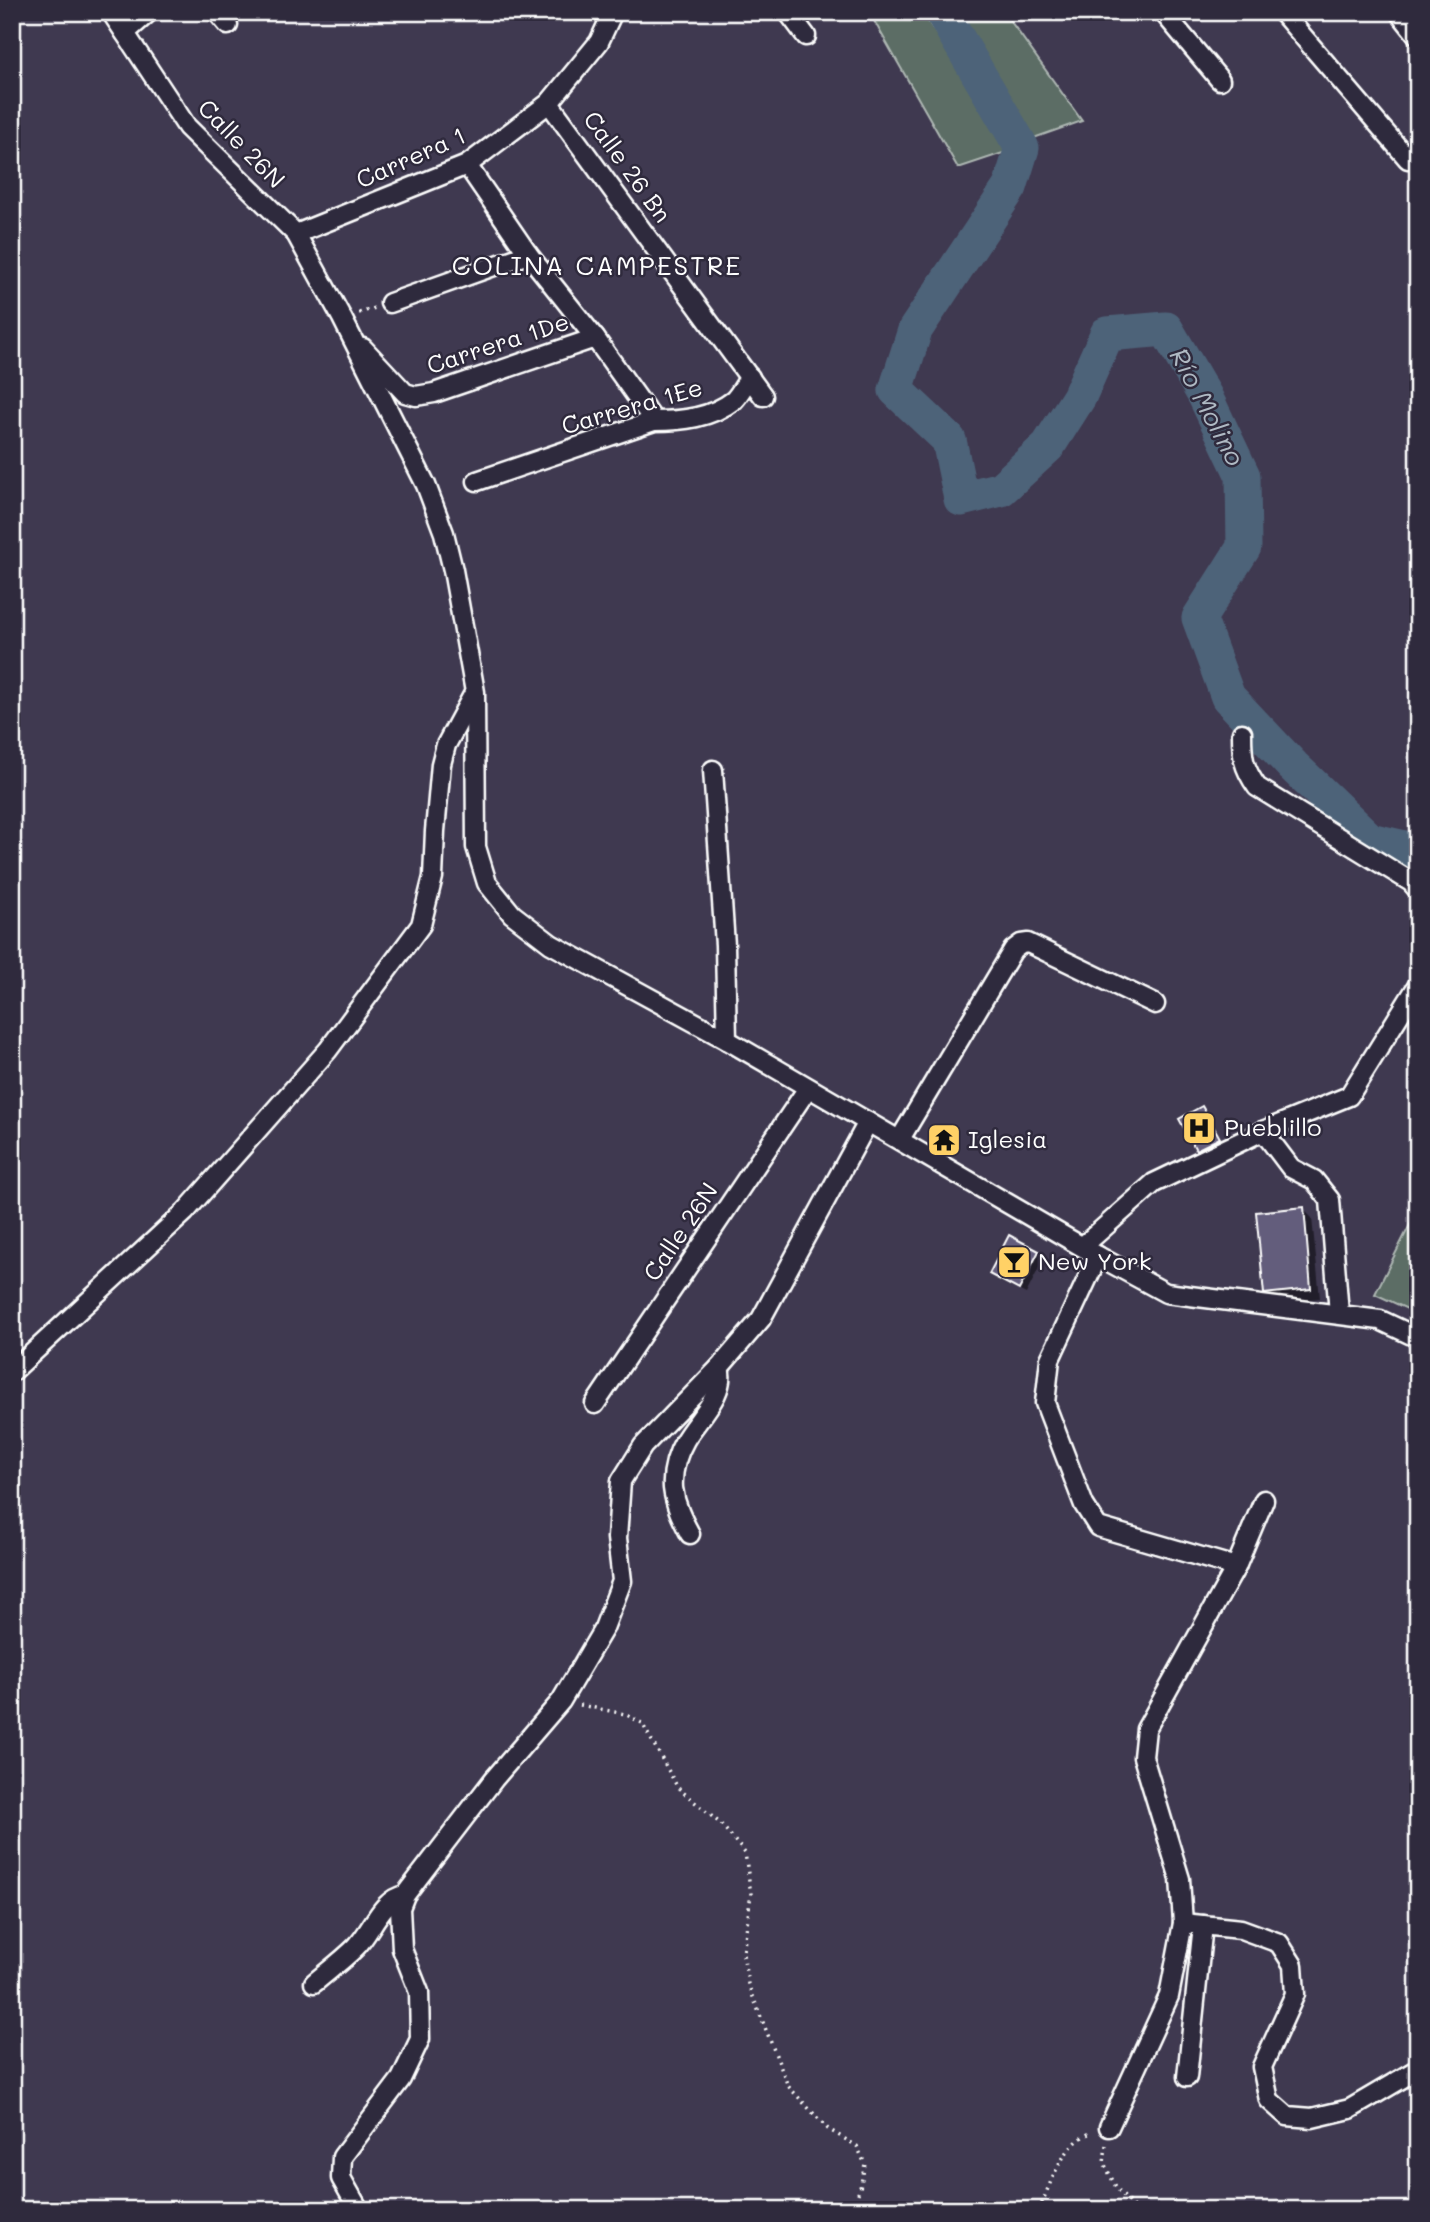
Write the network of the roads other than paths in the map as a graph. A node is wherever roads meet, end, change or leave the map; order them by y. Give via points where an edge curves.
1 (111, 12) edge
2 (149, 12) edge
3 (613, 12) edge
4 (788, 12) edge
5 (1163, 12) edge
6 (1399, 12) edge
7 (1286, 17) edge
8 (125, 33) junction
9 (806, 36) dead end
10 (1418, 36) edge
11 (1220, 80) dead end
12 (549, 103) junction
13 (1408, 159) dead end
14 (467, 165) junction
15 (296, 234) junction
16 (528, 254) junction
17 (390, 303) road end
18 (346, 326) junction
19 (595, 338) junction
20 (750, 377) junction
21 (763, 396) dead end
22 (654, 421) junction
23 (477, 481) dead end
24 (475, 692) junction
25 (1242, 733) dead end
26 (713, 770) dead end
27 (1418, 890) edge
28 (1418, 985) edge
29 (1155, 1004) dead end
30 (727, 1040) junction
31 (808, 1088) junction
32 (868, 1122) junction
33 (1263, 1131) junction
34 (900, 1139) junction
35 (1090, 1251) junction
36 (1339, 1314) junction
37 (1418, 1340) edge
38 (719, 1368) junction
39 (12, 1372) edge
40 (595, 1404) dead end
41 (1264, 1500) dead end
42 (690, 1534) dead end
43 (1236, 1567) junction
44 (405, 1895) junction
45 (1182, 1923) junction
46 (1203, 1925) junction
47 (314, 1983) dead end
48 (1418, 2069) edge
49 (1187, 2077) dead end
50 (1109, 2126) road end
51 (359, 2210) edge

1 - 8 street, Calle 26N
2 - 8 street
3 - 12 street, Carrera 1 via 599,42
4 - 9 street
5 - 11 street
6 - 10 street
7 - 13 street
8 - 15 street, Calle 26N via 187,127
12 - 14 street, Carrera 1
12 - 20 street, Calle 26 Bn
14 - 15 street, Carrera 1
14 - 16 street
15 - 18 street, Calle 26N
16 - 17 street
16 - 19 street
18 - 19 street, Carrera 1De via 405,394 416,396
18 - 24 street via 426,485 444,533
19 - 22 street
20 - 21 street, Calle 26 Bn
20 - 22 street, Carrera 1Ee via 735,399 704,415
22 - 23 street, Carrera 1Ee
24 - 30 street via 475,847 487,883 512,914 551,944
24 - 39 street via 446,745 433,877 421,925 328,1050 185,1212
25 - 27 street via 1246,772 1257,787
26 - 30 street via 726,945
28 - 33 street via 1349,1096
29 - 34 street via 1028,943 1021,944 1013,950
30 - 31 street
31 - 32 street
31 - 40 street, Calle 26N
32 - 34 street
32 - 38 street via 761,1319
33 - 35 street via 1154,1183
33 - 36 street via 1291,1168 1314,1180 1329,1200
34 - 35 street
35 - 36 street via 1166,1293
35 - 43 street via 1050,1359 1045,1403 1083,1505 1098,1527
36 - 37 street via 1380,1320
38 - 42 street via 720,1388 677,1457 673,1487
38 - 44 street via 643,1446 621,1481 617,1538 622,1581 604,1628 561,1702 494,1779
41 - 43 street
43 - 45 street via 1146,1729 1143,1757 1180,1879
44 - 47 street via 386,1906 358,1945
44 - 51 street via 400,1908 402,1949 419,1992 420,2039 401,2079 342,2157 341,2178
45 - 46 street
45 - 50 street via 1169,1996
46 - 48 street via 1241,1929 1279,1943 1293,1965 1295,1994 1262,2067 1269,2100 1287,2116 1312,2118 1350,2109
46 - 49 street

